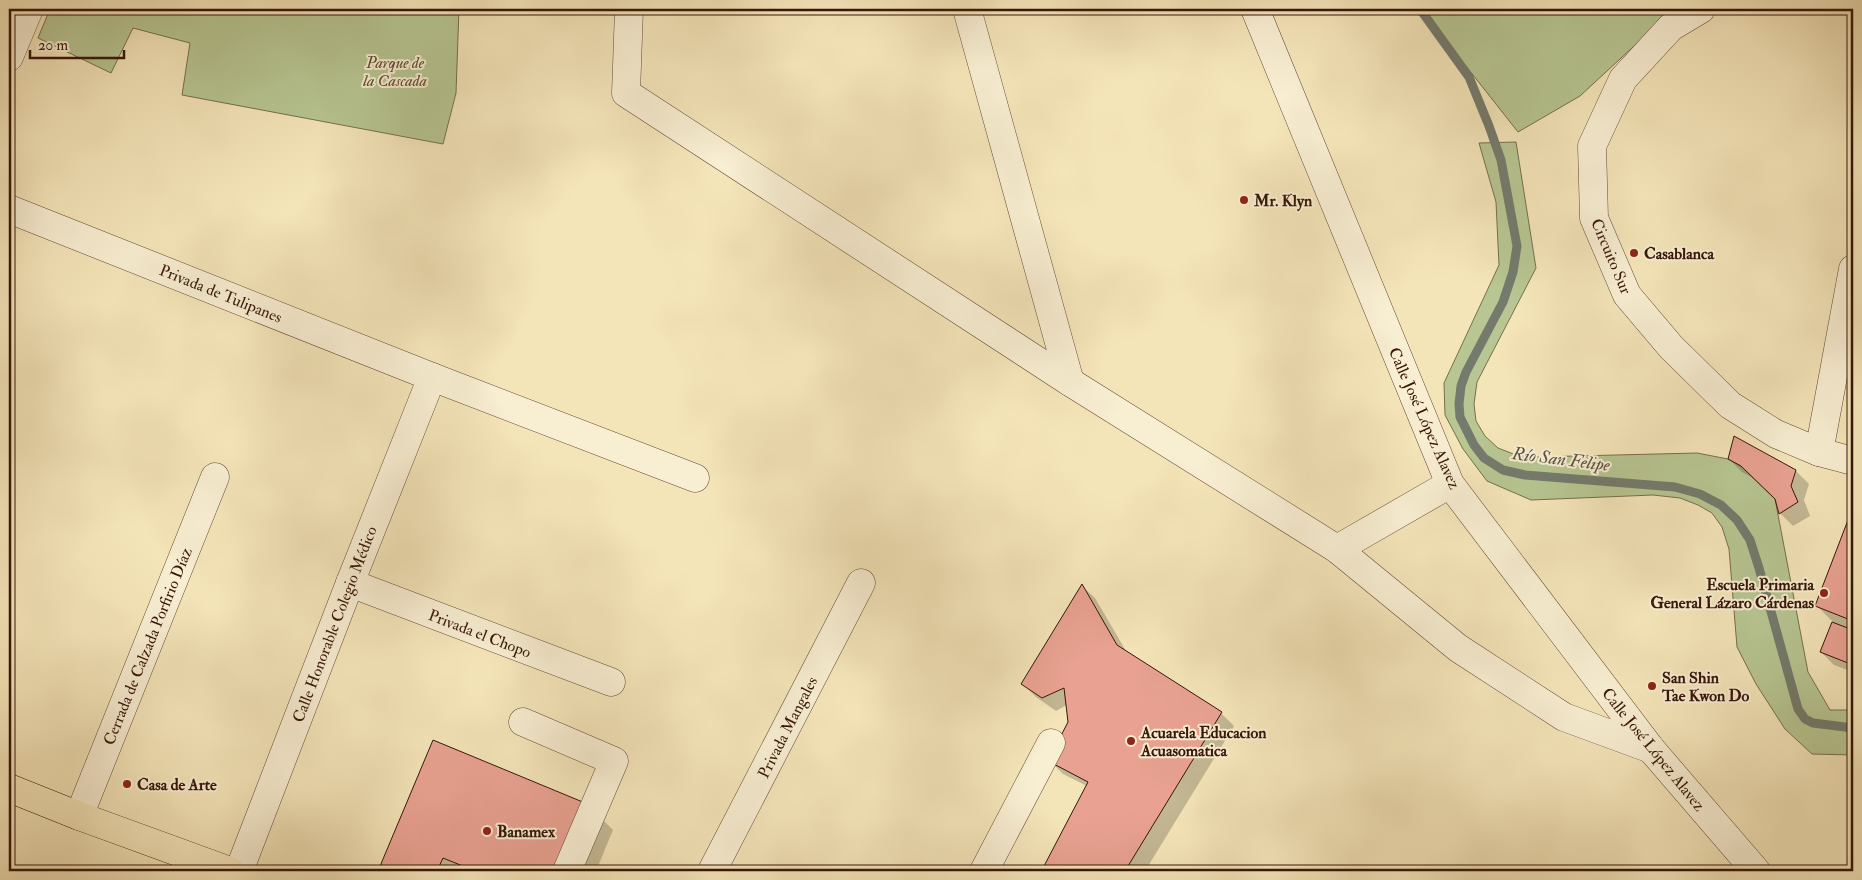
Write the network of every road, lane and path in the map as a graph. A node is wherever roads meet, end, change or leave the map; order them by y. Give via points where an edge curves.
1 (29, 9) edge
2 (629, 9) edge
3 (967, 9) edge
4 (1255, 9) edge
5 (1701, 9) edge
6 (9, 57) edge
7 (9, 209) edge
8 (1853, 269) edge
9 (432, 377) junction
10 (1070, 382) junction
11 (1820, 452) junction
12 (1853, 461) edge
13 (216, 477) dead end
14 (695, 478) dead end
15 (1450, 484) junction
16 (1337, 548) junction
17 (350, 583) junction
18 (862, 583) dead end
19 (611, 682) dead end
20 (523, 722) dead end
21 (1051, 742) dead end
22 (1651, 749) junction
23 (9, 788) edge
24 (79, 816) junction
25 (230, 871) edge
26 (238, 871) edge
27 (567, 871) edge
28 (712, 871) edge
29 (984, 871) edge
30 (1756, 871) edge

1 - 6 street
2 - 10 street via 626,93
3 - 10 street
4 - 15 street, Calle José López Alavez
5 - 11 street, Circuito Sur via 1670,27 1622,79 1592,146 1594,218 1627,295 1671,347 1730,405 1776,434
7 - 9 street, Privada de Tulipanes
8 - 11 street
9 - 14 street, Privada de Tulipanes
9 - 17 street, Calle Honorable Colegio Médico
10 - 16 street
11 - 12 street, Circuito Sur
13 - 24 street, Cerrada de Calzada Porfirio Díaz
15 - 16 street
15 - 22 street, Calle José López Alavez
16 - 22 street via 1458,648 1564,717
17 - 19 street, Privada el Chopo
17 - 26 street, Calle Honorable Colegio Médico
18 - 28 street, Privada Mangales
20 - 27 street via 614,761
21 - 29 street
22 - 30 street, Calle José López Alavez
23 - 24 main road
24 - 25 main road

